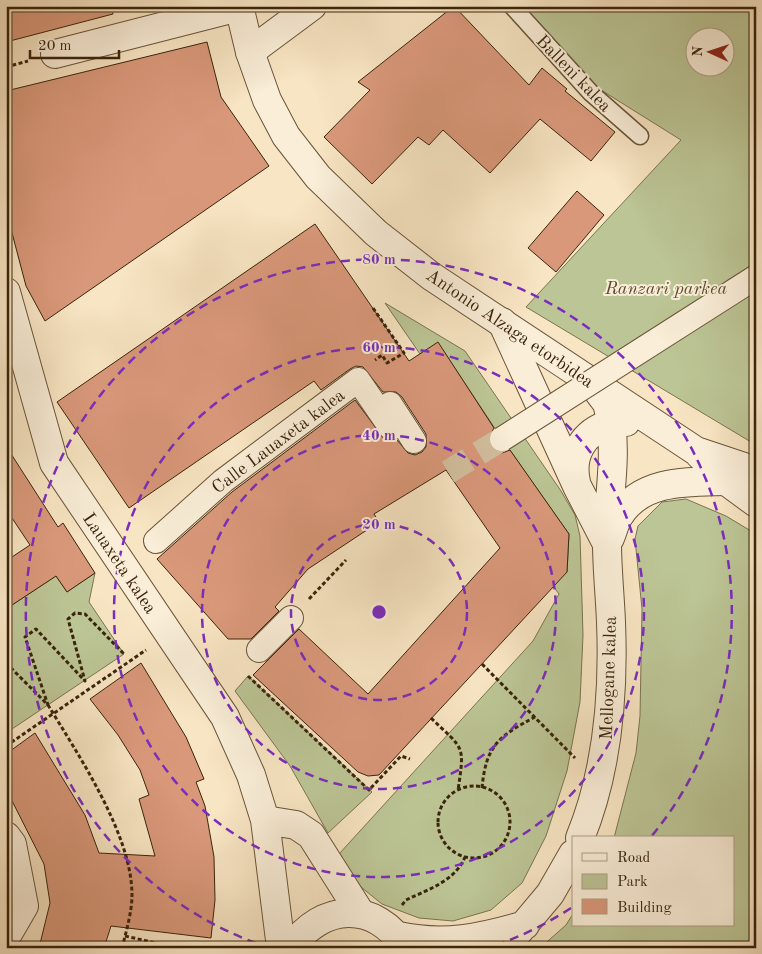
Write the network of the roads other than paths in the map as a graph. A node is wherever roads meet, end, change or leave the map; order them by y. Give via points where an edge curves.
1 (312, 6) edge
2 (512, 6) edge
3 (239, 7) edge
4 (250, 52) junction
5 (56, 54) dead end
6 (640, 136) dead end
7 (756, 277) edge
8 (6, 292) edge
9 (502, 322) junction
10 (365, 367) road end
11 (596, 385) junction
12 (611, 424) junction
13 (391, 428) dead end
14 (502, 439) tunnel mouth
15 (414, 441) dead end
16 (696, 451) junction
17 (756, 470) edge
18 (726, 481) junction
19 (577, 486) junction
20 (756, 503) edge
21 (156, 541) dead end
22 (607, 544) junction
23 (266, 820) junction
24 (6, 836) edge
25 (581, 836) edge
26 (572, 856) edge
27 (525, 926) junction
28 (387, 930) edge
29 (6, 937) edge
30 (281, 948) edge
31 (291, 948) edge
32 (503, 948) edge

1 - 4 street
2 - 6 lane, Balleni kalea via 591,94
3 - 4 street, Antonio Alzaga etorbidea
3 - 5 street
4 - 9 street, Antonio Alzaga etorbidea via 267,100 282,129 318,177 376,233 431,276
7 - 14 street, bridge
8 - 23 street, Lauaxeta kalea via 54,463 225,717
9 - 11 street, Antonio Alzaga etorbidea
9 - 19 street, Mellogane kalea
10 - 15 street
11 - 12 street, Mellogane kalea via 598,394 608,404
11 - 16 street, Antonio Alzaga etorbidea
12 - 16 street, Mellogane kalea via 621,421 645,426
12 - 19 street, Mellogane kalea via 598,428 583,440 575,459
12 - 22 street, Mellogane kalea
13 - 21 street, Calle Lauaxeta kalea via 358,380 179,516
16 - 17 street, Antonio Alzaga etorbidea
16 - 18 street
18 - 20 street
18 - 22 street, Mellogane kalea via 675,482 656,487 633,500 619,516
19 - 22 street, Mellogane kalea
22 - 25 street, Mellogane kalea via 612,624 611,705 603,762
23 - 28 street via 296,825 311,835
23 - 30 street, Lauaxeta kalea
24 - 29 street via 12,844 24,906
26 - 27 street via 550,894
27 - 28 street via 443,942
27 - 32 street
28 - 31 street via 340,913 319,920 301,933

